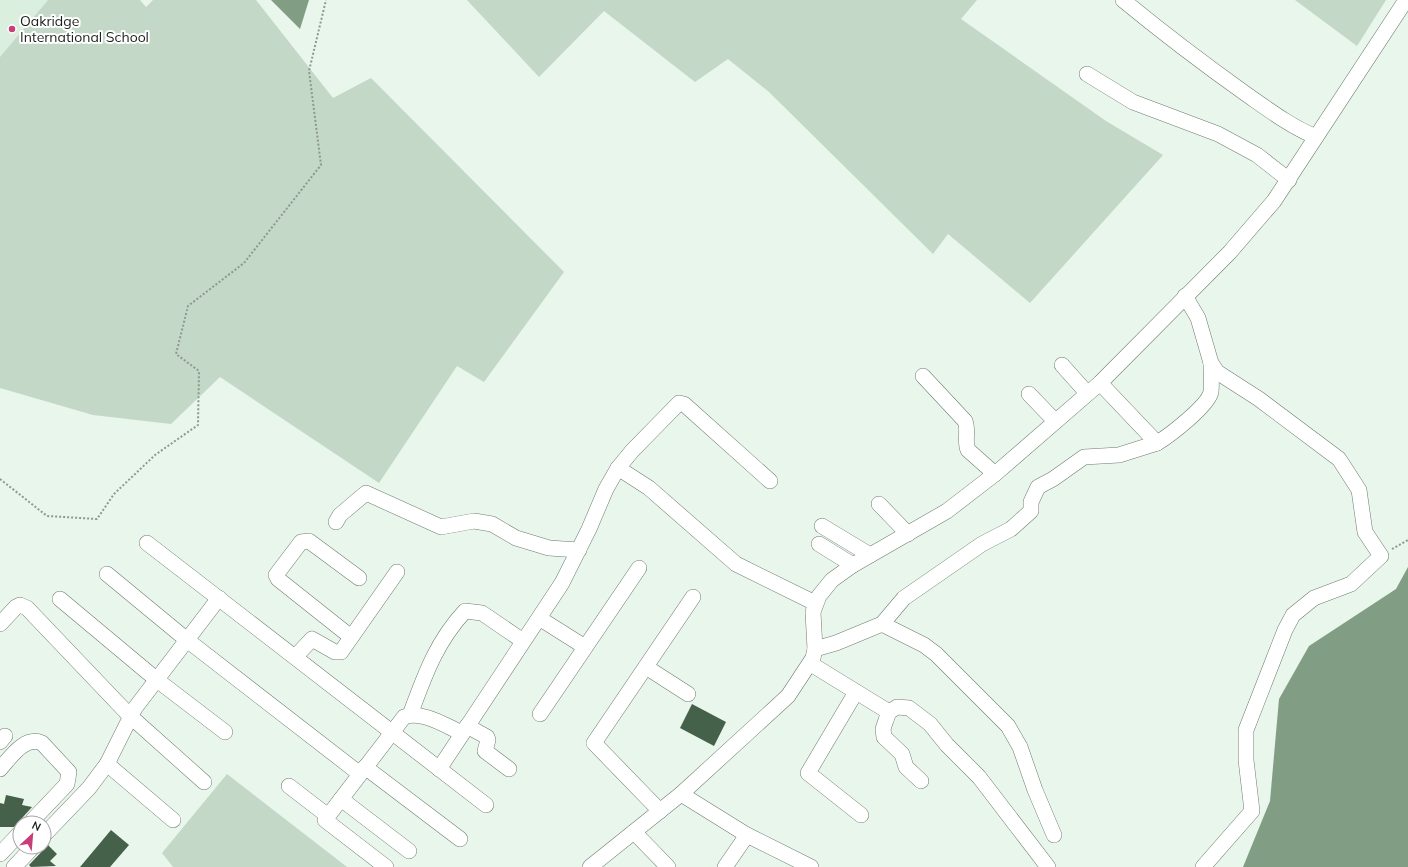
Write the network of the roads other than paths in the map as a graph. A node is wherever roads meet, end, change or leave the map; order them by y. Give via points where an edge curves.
1 (1123, 0) edge
2 (1406, 0) edge
3 (1087, 74) dead end
4 (1316, 137) junction
5 (1289, 180) junction
6 (1185, 296) junction
7 (1211, 363) junction
8 (1062, 366) dead end
9 (923, 376) dead end
10 (1100, 382) junction
11 (1087, 393) junction
12 (1029, 394) dead end
13 (1055, 421) junction
14 (1157, 443) junction
15 (618, 468) junction
16 (995, 474) junction
17 (770, 481) dead end
18 (879, 504) dead end
19 (336, 522) dead end
20 (822, 526) dead end
21 (908, 534) junction
22 (147, 543) dead end
23 (819, 544) dead end
24 (579, 550) junction
25 (870, 555) junction
26 (853, 565) junction
27 (639, 568) dead end
28 (397, 572) dead end
29 (107, 574) dead end
30 (359, 578) dead end
31 (693, 597) dead end
32 (219, 598) junction
33 (60, 599) dead end
34 (815, 603) junction
35 (538, 618) junction
36 (0, 624) edge
37 (882, 624) junction
38 (351, 637) junction
39 (187, 640) junction
40 (524, 641) junction
41 (585, 647) junction
42 (815, 649) junction
43 (295, 657) junction
44 (810, 664) junction
45 (646, 667) junction
46 (157, 680) junction
47 (856, 692) junction
48 (688, 694) dead end
49 (889, 712) junction
50 (540, 714) dead end
51 (410, 715) junction
52 (130, 716) junction
53 (465, 730) junction
54 (225, 732) dead end
55 (391, 732) junction
56 (107, 764) junction
57 (0, 768) edge
58 (439, 769) junction
59 (509, 769) dead end
60 (363, 770) junction
61 (921, 781) dead end
62 (204, 782) dead end
63 (289, 786) dead end
64 (681, 794) junction
65 (341, 799) junction
66 (486, 805) dead end
67 (660, 811) junction
68 (38, 815) edge
69 (861, 815) dead end
70 (328, 816) junction
71 (173, 820) dead end
72 (52, 827) edge
73 (634, 832) junction
74 (1054, 834) dead end
75 (747, 835) junction
76 (460, 839) dead end
77 (12, 841) edge
78 (409, 851) dead end
79 (0, 854) edge
80 (25, 855) edge
81 (14, 867) edge
82 (386, 867) edge
83 (590, 867) edge
84 (668, 867) edge
85 (725, 867) edge
86 (811, 867) edge
87 (1048, 867) edge
88 (1204, 867) edge

1 - 4 street via 1188,52 1274,114 1300,131
2 - 4 street
3 - 5 street via 1133,102 1218,134 1257,155
4 - 5 street
5 - 6 street via 1262,217
6 - 7 street via 1198,318
6 - 10 street
7 - 14 street via 1211,393 1198,410
7 - 88 street via 1216,372 1265,403 1339,459 1359,490 1365,532 1381,556 1351,584 1314,598 1293,615 1246,730 1246,760 1252,811
8 - 11 street
9 - 16 street via 965,422 968,428 968,450
10 - 11 street
10 - 14 street
11 - 13 street
12 - 13 street
13 - 16 street
14 - 37 street via 1119,455 1084,457 1053,480 1038,487 1031,502 1031,511 1011,529 982,544 904,598
15 - 17 street via 654,427 681,403
15 - 24 street via 606,488
15 - 34 street via 649,488 736,564
16 - 21 street via 947,511
18 - 21 street
19 - 24 street via 340,515 366,493 441,527 474,521 492,524 516,538 549,548
20 - 25 street
21 - 25 street
22 - 32 street
23 - 26 street
24 - 35 street via 562,583
25 - 26 street
26 - 34 street via 832,580
27 - 41 street
28 - 38 street
29 - 39 street
30 - 38 street via 309,541 301,542 276,575
31 - 45 street
32 - 39 street
32 - 43 street
33 - 46 street
34 - 42 street via 812,619
35 - 40 street
35 - 41 street
36 - 52 street via 16,607 20,605 27,608
37 - 42 street
37 - 74 street via 924,645 936,654 1008,726 1020,746
38 - 43 street via 338,653 316,640 309,640
39 - 46 street
39 - 60 street
40 - 51 street via 482,612 465,611 453,624 431,660
40 - 53 street
41 - 50 street
42 - 44 street
43 - 55 street
44 - 47 street
44 - 64 street via 780,704
45 - 48 street
45 - 67 street via 594,743
46 - 52 street
46 - 54 street
47 - 49 street
47 - 69 street via 808,773
49 - 61 street via 883,729 884,737 902,754 906,767
49 - 87 street via 896,707 909,708 930,724 979,777
51 - 53 street via 419,715
51 - 55 street via 401,720
52 - 56 street
52 - 62 street
53 - 58 street
53 - 59 street via 487,738 485,752
55 - 58 street
55 - 60 street
56 - 71 street
56 - 72 street via 89,788
57 - 68 street via 24,744 38,741 69,772 67,784
58 - 66 street
60 - 65 street
60 - 76 street
63 - 70 street
64 - 67 street
64 - 75 street
65 - 70 street
65 - 78 street
67 - 73 street
70 - 82 street via 325,820
73 - 83 street
73 - 84 street
75 - 85 street
75 - 86 street
77 - 79 street
80 - 81 street

